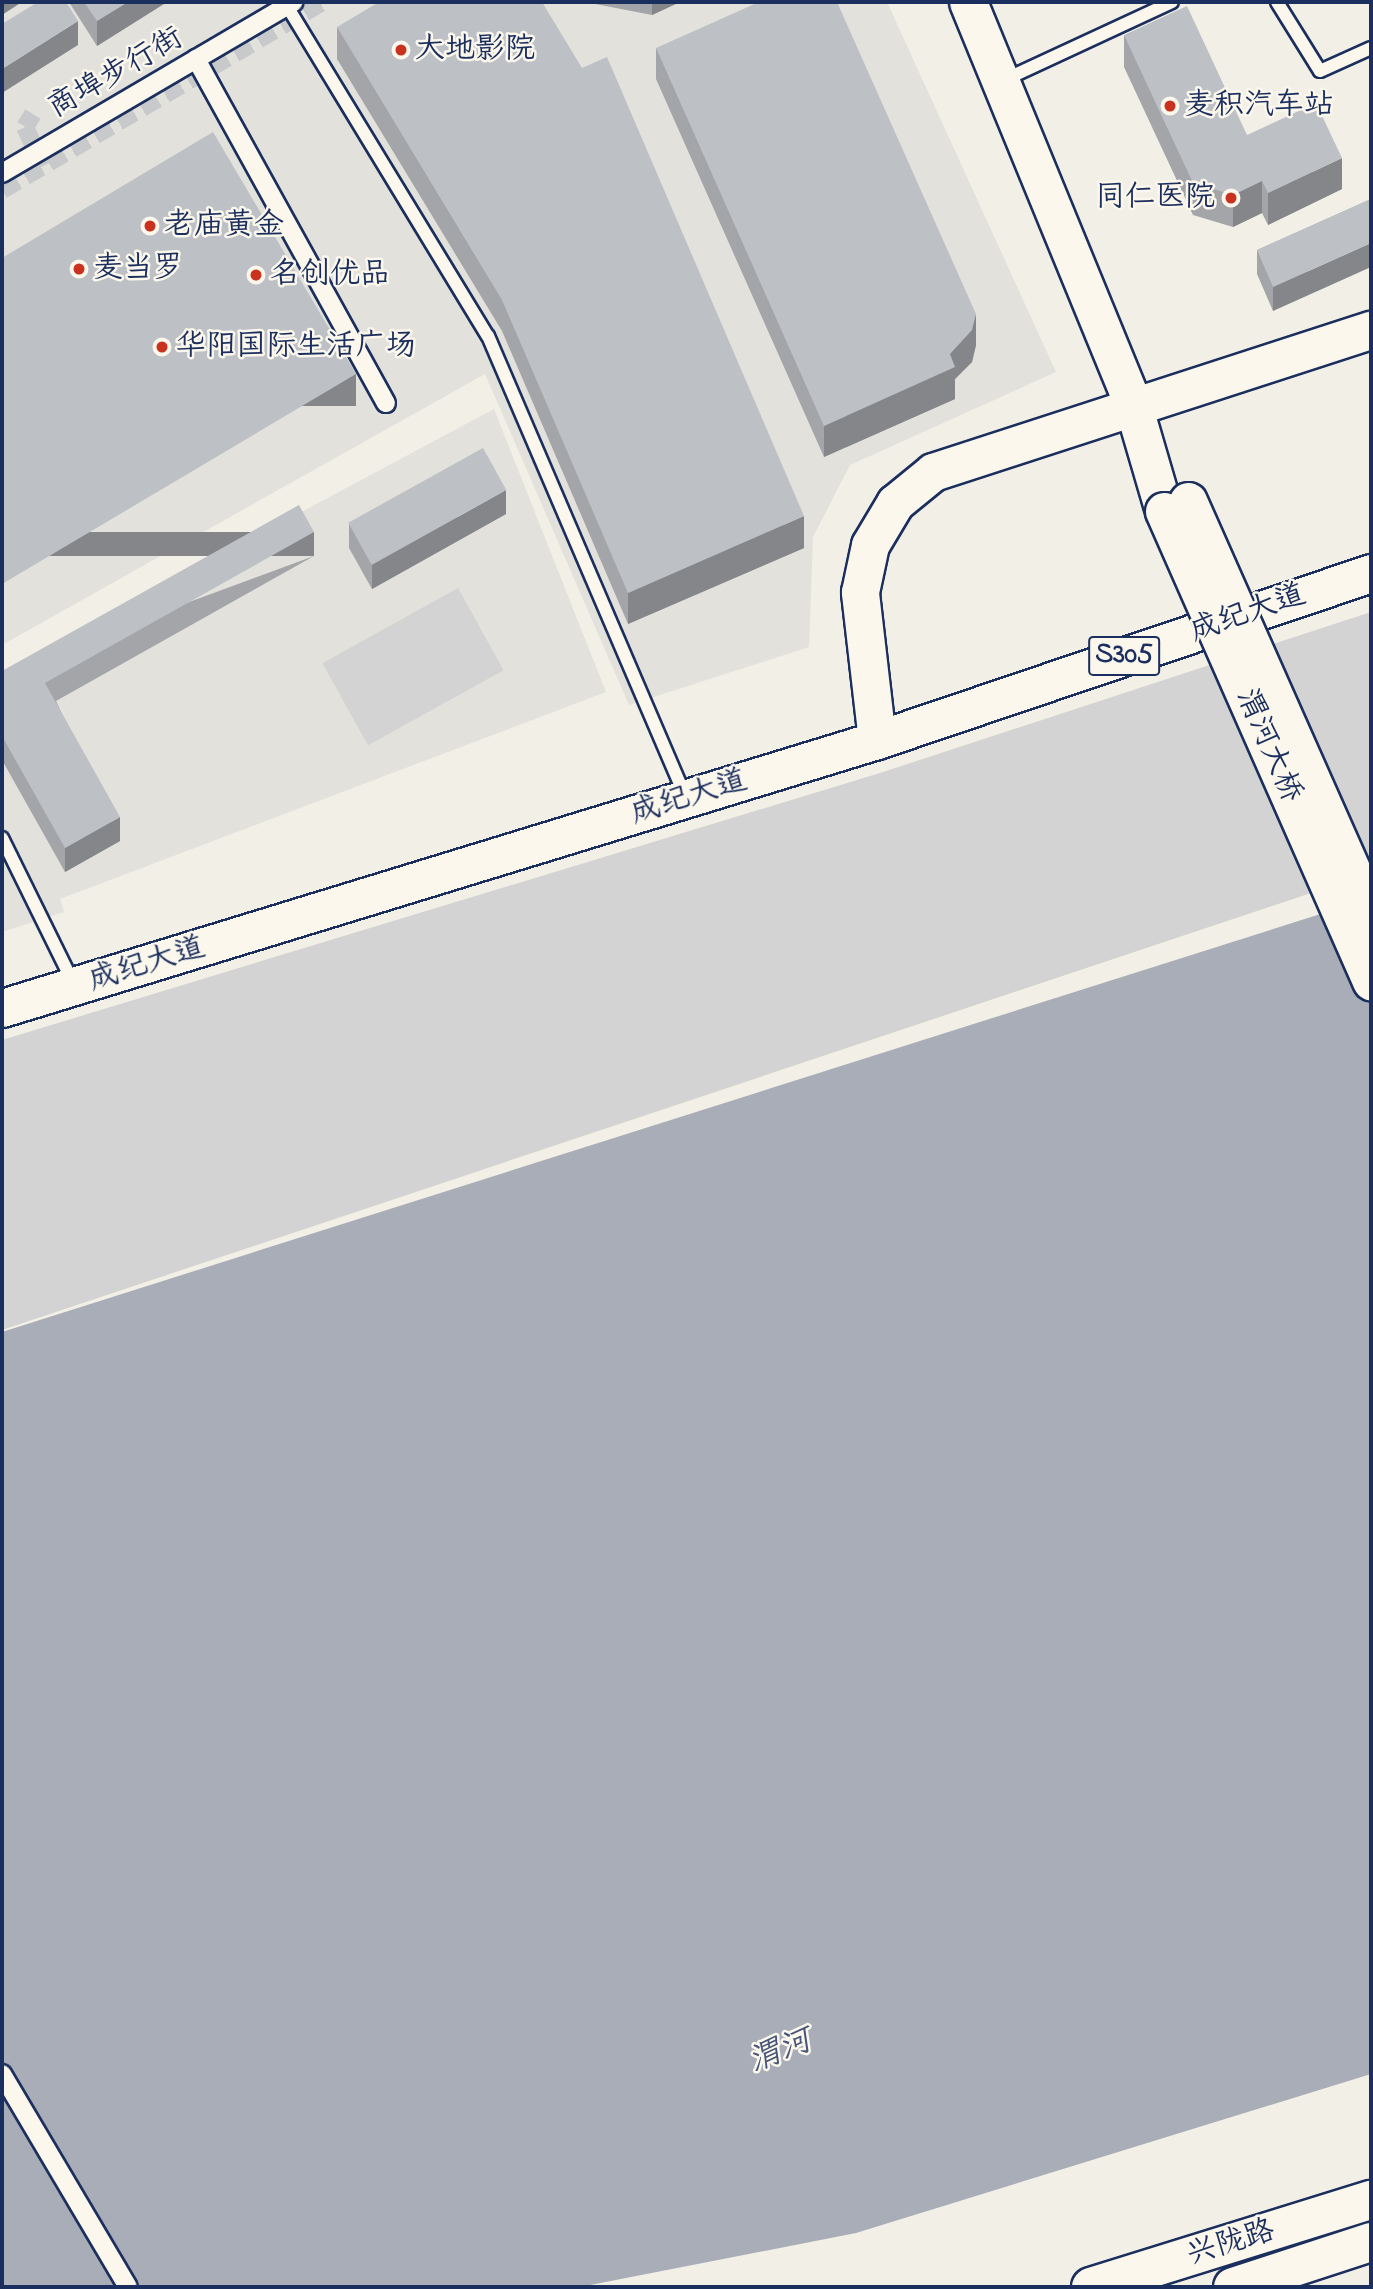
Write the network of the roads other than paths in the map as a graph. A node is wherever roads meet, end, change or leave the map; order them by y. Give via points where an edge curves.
1 (968, 2) edge
2 (1172, 2) edge
3 (1277, 2) edge
4 (291, 4) edge
5 (1371, 48) edge
6 (196, 59) junction
7 (1001, 82) junction
8 (2, 173) edge
9 (1371, 330) edge
10 (386, 403) dead end
11 (1133, 405) junction
12 (1176, 506) junction
13 (1371, 573) edge
14 (877, 740) junction
15 (686, 799) junction
16 (2, 838) edge
17 (1371, 913) edge
18 (1371, 981) edge
19 (76, 987) junction
20 (2, 1008) edge
21 (2, 2074) edge
22 (1371, 2200) edge
23 (1371, 2242) edge
24 (128, 2287) edge
25 (1091, 2287) edge
26 (1233, 2287) edge

1 - 7 main road
2 - 7 lane
3 - 5 lane via 1320,71
4 - 6 street, 商埠步行街
4 - 15 lane via 488,337
6 - 8 street, 商埠步行街
6 - 10 street
7 - 11 main road
9 - 11 main road
11 - 12 main road
11 - 14 main road via 933,472 895,503 870,545 860,593
12 - 17 main road, 渭河大桥, bridge
12 - 18 main road, 渭河大桥, bridge
13 - 14 main road, 成纪大道 / S305
14 - 15 main road, 成纪大道
15 - 19 main road, 成纪大道
16 - 19 lane
19 - 20 main road, 成纪大道
21 - 24 street
22 - 25 highway, 兴陇路
23 - 26 highway, 兴陇路

